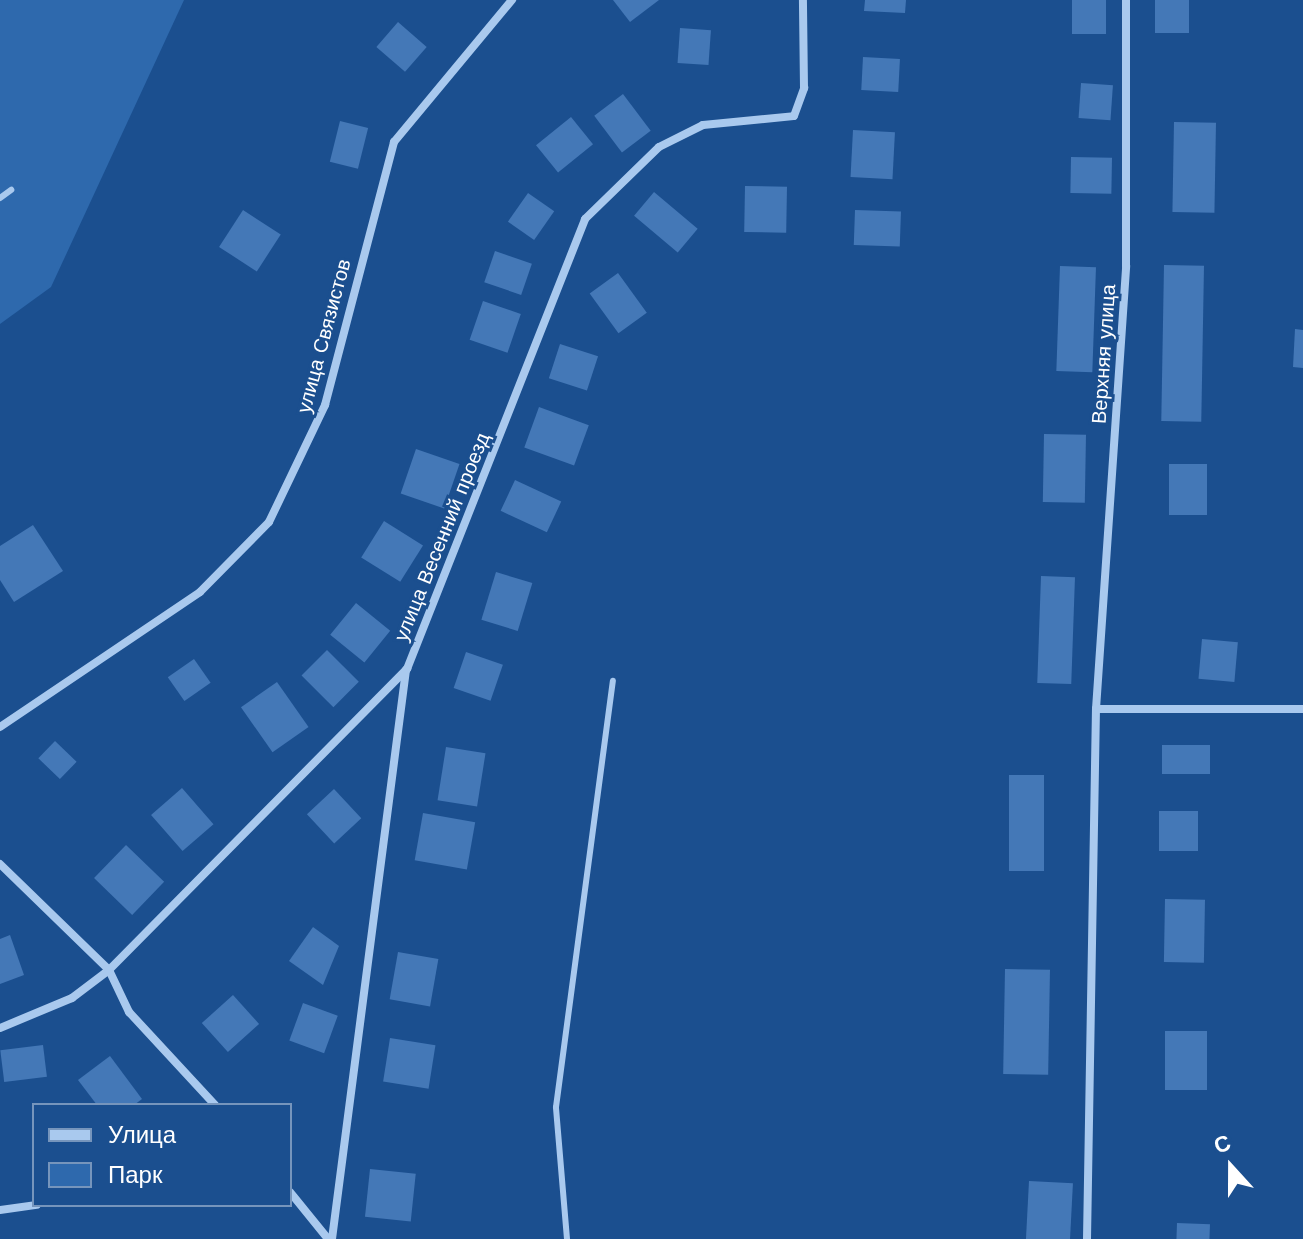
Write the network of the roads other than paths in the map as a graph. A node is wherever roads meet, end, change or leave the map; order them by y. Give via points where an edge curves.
1 (512, 0) edge
2 (803, 0) edge
3 (1126, 0) edge
4 (11, 190) dead end
5 (0, 198) edge
6 (407, 669) junction
7 (613, 681) dead end
8 (1096, 709) junction
9 (1303, 709) edge
10 (0, 727) edge
11 (0, 864) edge
12 (109, 970) junction
13 (0, 1028) edge
14 (213, 1103) edge
15 (292, 1194) edge
16 (32, 1206) edge
17 (0, 1210) edge
18 (330, 1239) edge
19 (567, 1239) edge
20 (1087, 1239) edge

1 - 10 street, улица Связистов via 394,142 325,405 269,522 200,592
2 - 6 street, улица Весенний проезд via 804,88 794,116 703,125 659,147 585,219
3 - 8 street, Верхняя улица via 1126,266
4 - 5 lane
6 - 12 street, улица Весенний проезд
6 - 18 street
7 - 19 lane via 556,1107
8 - 9 street
8 - 20 street, Верхняя улица
11 - 12 street
12 - 13 street, улица Весенний проезд via 72,998
12 - 14 street via 129,1012
15 - 18 street
16 - 17 street

